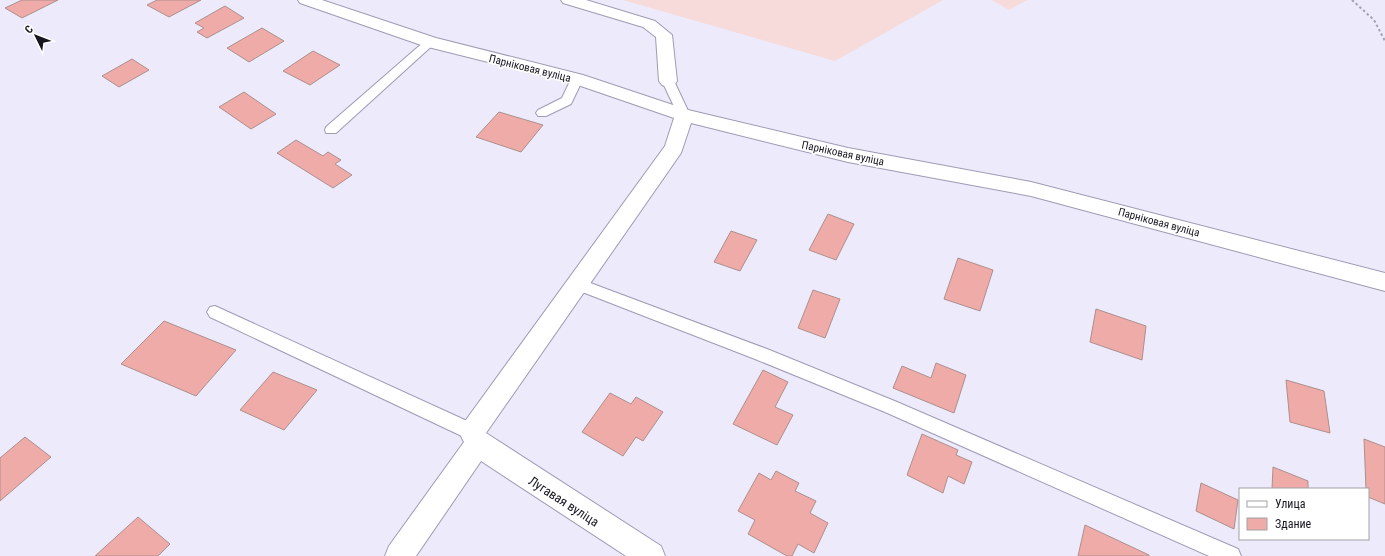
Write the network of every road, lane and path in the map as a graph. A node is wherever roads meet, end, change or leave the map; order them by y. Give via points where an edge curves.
1 (306, 0) edge
2 (569, 0) edge
3 (1352, 0) edge
4 (1385, 41) edge
5 (430, 42) junction
6 (577, 79) junction
7 (668, 80) joint
8 (542, 114) dead end
9 (684, 114) junction
10 (331, 130) dead end
11 (1385, 282) edge
12 (577, 284) junction
13 (215, 312) dead end
14 (475, 438) junction
15 (399, 556) edge
16 (651, 556) edge
17 (1231, 556) edge

1 - 5 street, Парніковая вуліца
2 - 7 street via 649,24 664,35
3 - 4 path via 1374,20
5 - 6 street, Парніковая вуліца
5 - 10 lane
6 - 8 lane via 567,101
6 - 9 street, Парніковая вуліца
7 - 9 lane
9 - 11 street, Парніковая вуліца via 848,155 1031,189
9 - 12 street via 674,148
12 - 14 street
12 - 17 lane via 891,407
13 - 14 lane
14 - 15 street
14 - 16 street, Лугавая вуліца

